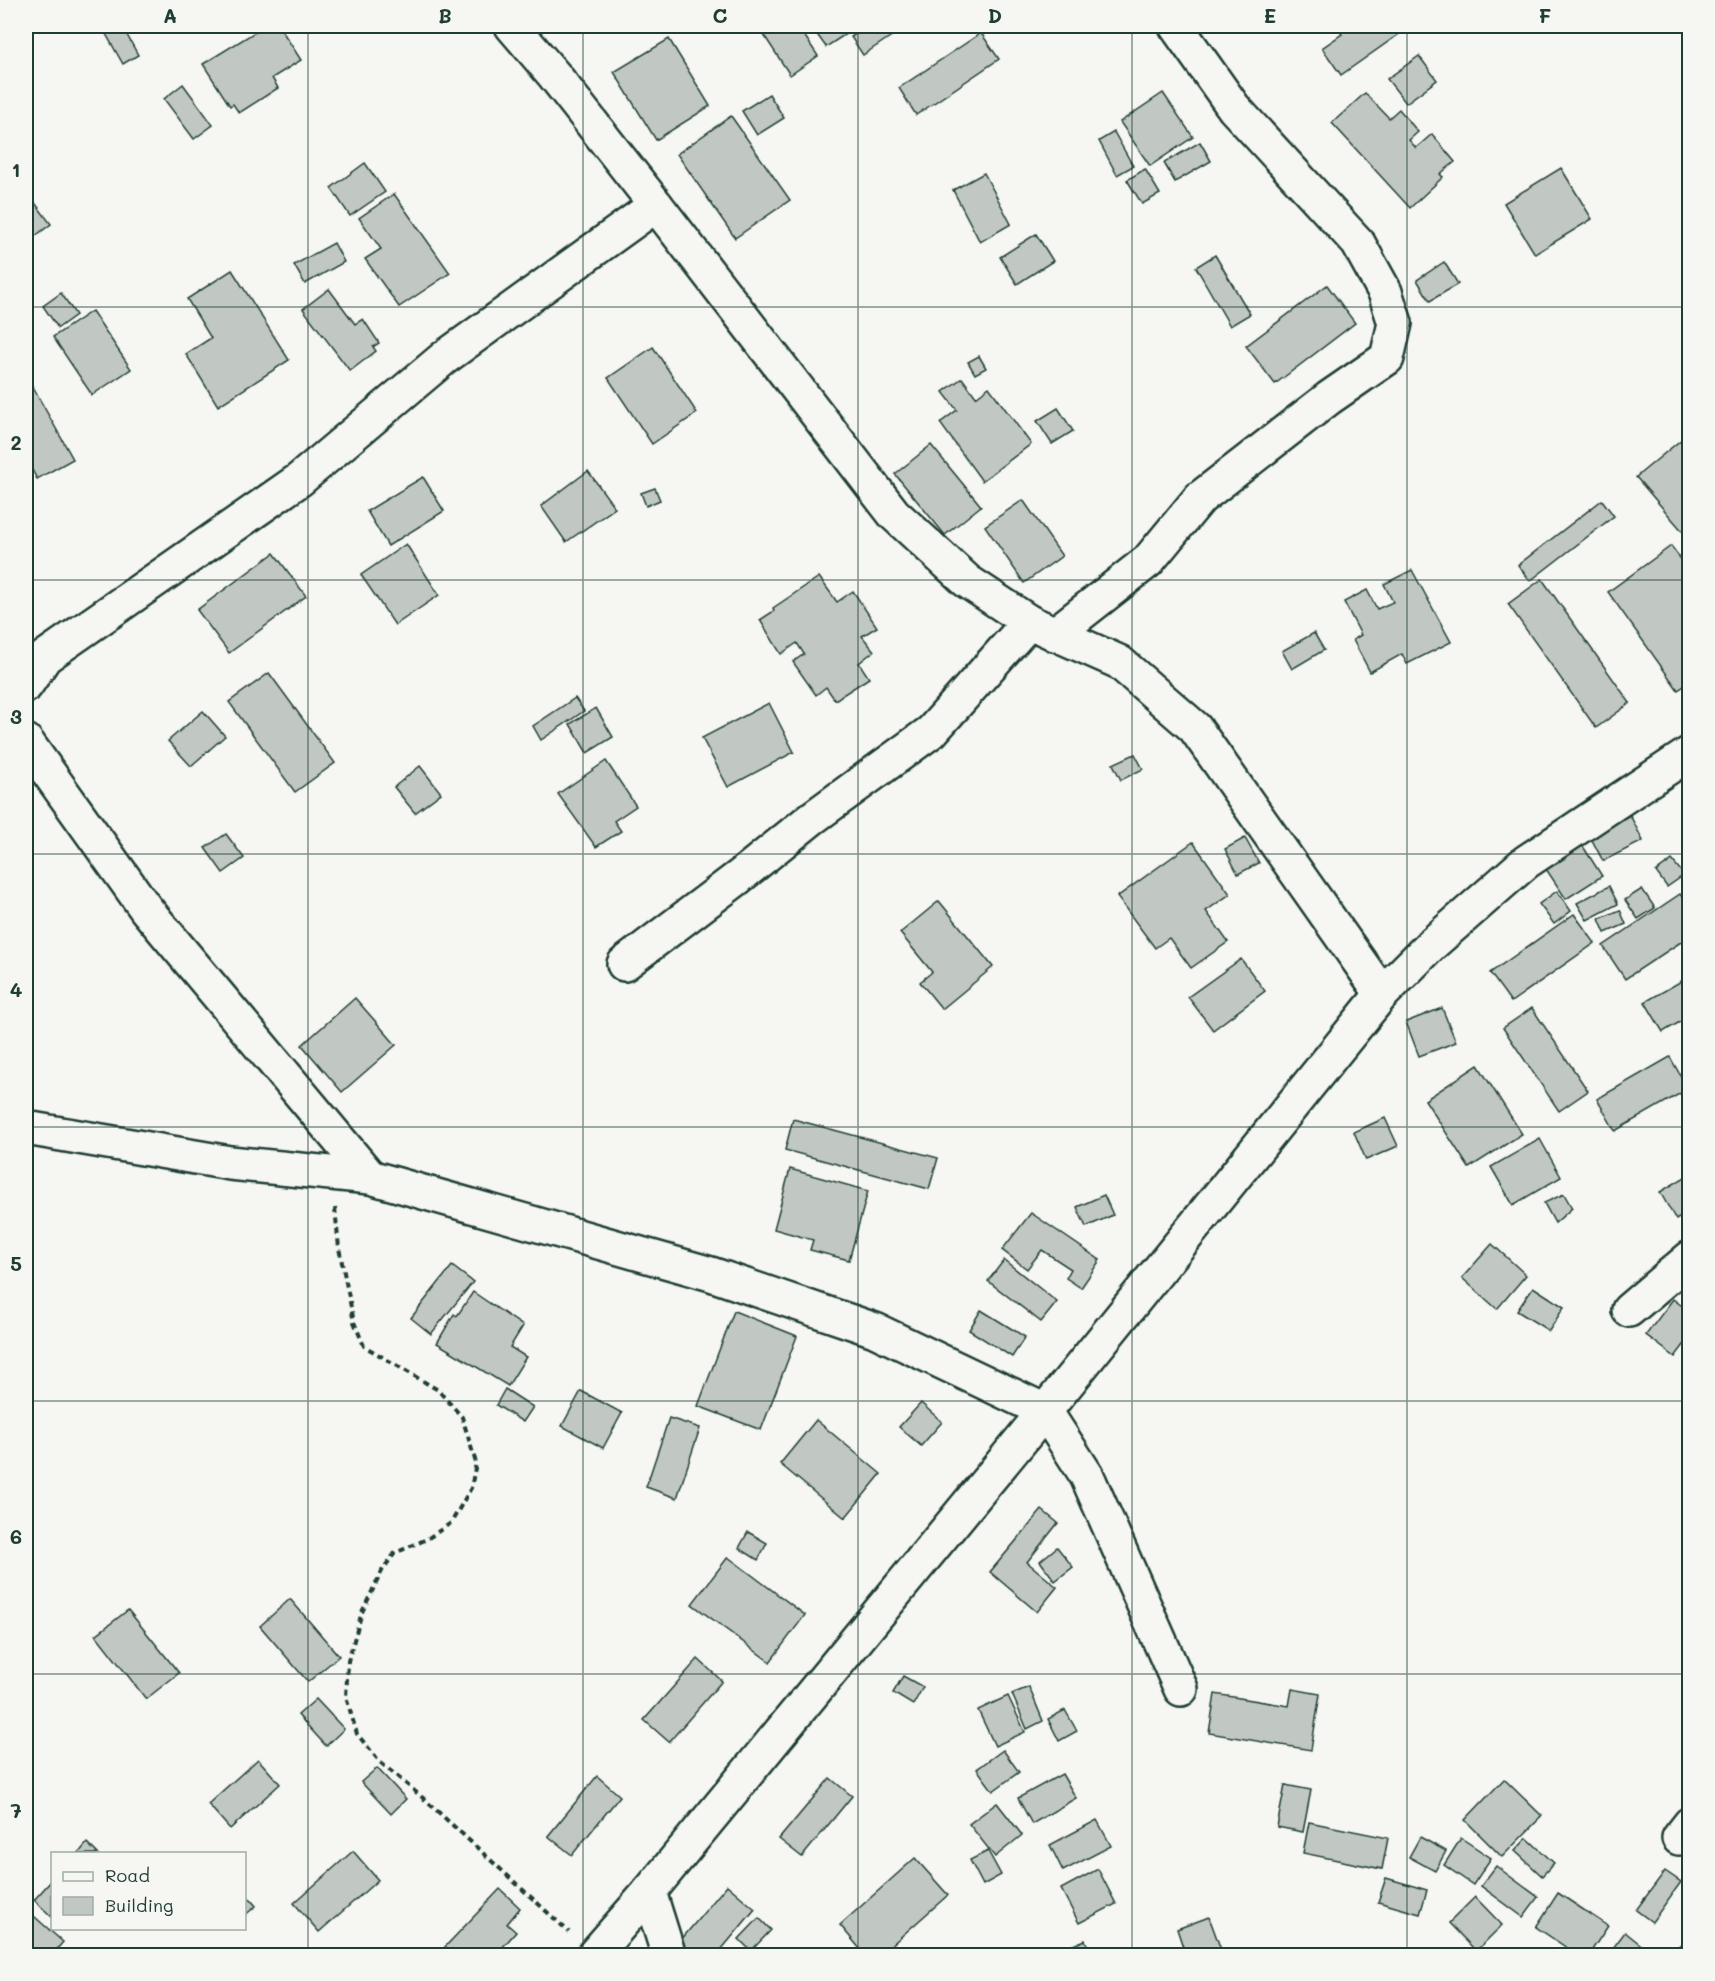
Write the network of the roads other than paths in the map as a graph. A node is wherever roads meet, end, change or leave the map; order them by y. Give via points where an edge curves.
1 (512, 26) edge
2 (1176, 26) edge
3 (656, 205) junction
4 (1042, 628) junction
5 (26, 685) edge
6 (26, 741) edge
7 (1689, 753) edge
8 (624, 964) dead end
9 (1382, 994) junction
10 (26, 1128) edge
11 (370, 1177) junction
12 (1689, 1258) edge
13 (1629, 1310) dead end
14 (1045, 1411) junction
15 (1181, 1689) dead end
16 (649, 1892) junction
17 (593, 1955) edge
18 (669, 1956) edge

1 - 3 street
2 - 4 street via 1234,108 1358,243 1385,292 1395,323 1387,358 1200,498 1148,561
3 - 4 street via 894,514 966,581
3 - 5 street via 444,358 299,480 45,657
4 - 8 street via 932,730
4 - 9 street via 1119,662 1196,728
6 - 11 street via 146,909
7 - 9 street via 1526,862 1431,945
9 - 14 street
10 - 11 street via 230,1163
11 - 14 street via 711,1274 875,1330
12 - 13 street
14 - 15 street via 1087,1476
14 - 16 street
16 - 17 street
16 - 18 street

